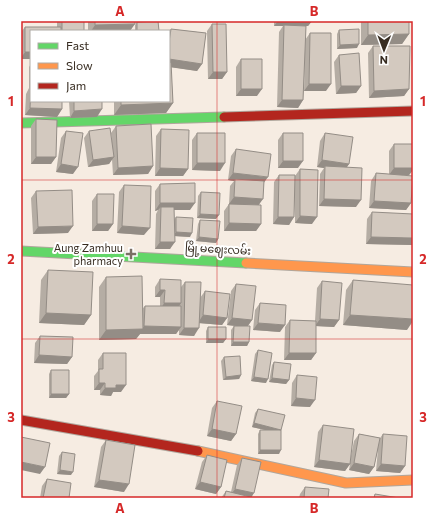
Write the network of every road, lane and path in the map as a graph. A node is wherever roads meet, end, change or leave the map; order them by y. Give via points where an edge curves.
1 (413, 110) edge
2 (21, 123) edge
3 (21, 251) edge
4 (413, 272) edge
5 (21, 420) edge
6 (413, 480) edge

1 - 2 street
3 - 4 street, မြို့မဈေးလမ်း
5 - 6 street via 224,456 346,482

